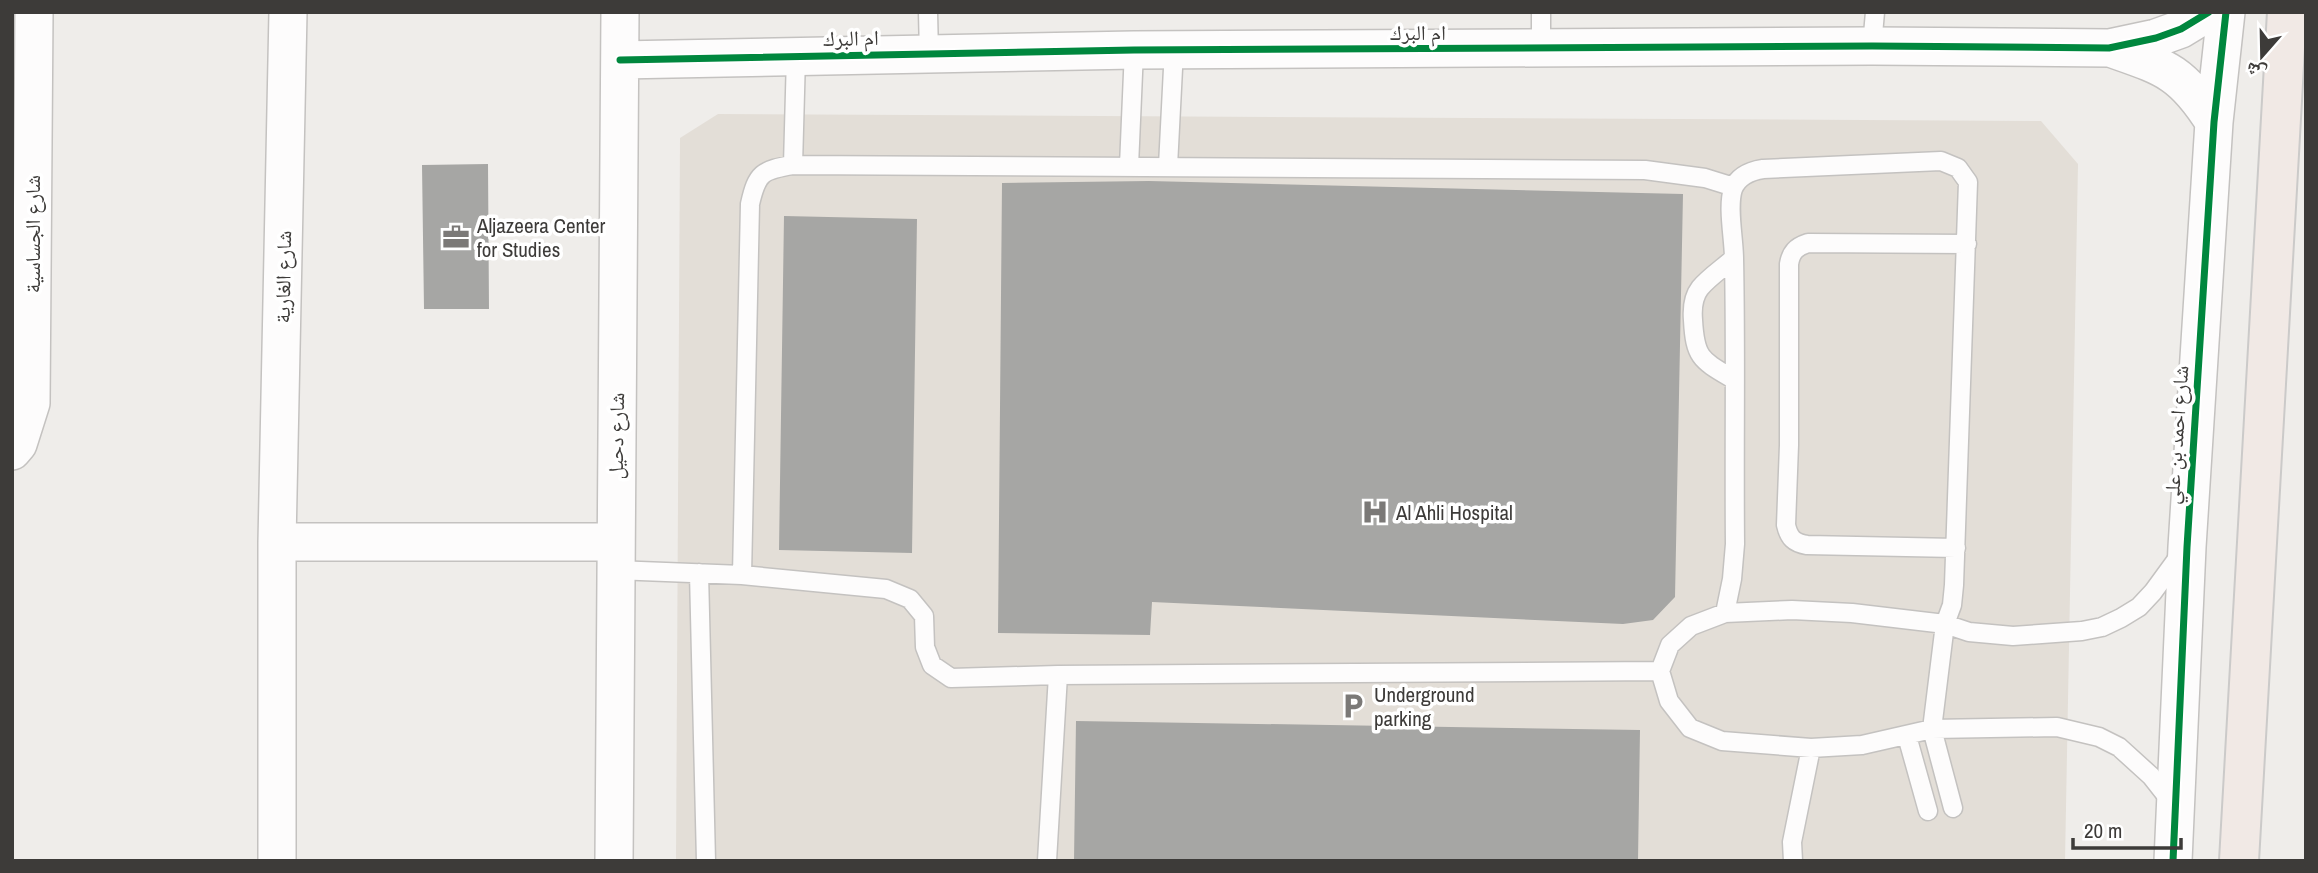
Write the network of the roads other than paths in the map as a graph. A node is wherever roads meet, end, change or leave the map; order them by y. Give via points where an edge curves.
1 (34, 12) edge
2 (288, 12) edge
3 (620, 12) edge
4 (928, 12) edge
5 (1541, 12) edge
6 (2209, 12) edge
7 (2226, 12) edge
8 (2287, 12) edge
9 (1874, 29) edge
10 (2109, 48) junction
11 (1541, 49) junction
12 (1134, 50) junction
13 (1174, 50) junction
14 (929, 54) junction
15 (796, 56) junction
16 (620, 60) junction
17 (2214, 122) junction
18 (793, 165) junction
19 (1129, 166) junction
20 (1168, 166) junction
21 (1734, 187) junction
22 (1967, 244) junction
23 (1734, 258) junction
24 (1733, 379) junction
25 (12, 450) edge
26 (278, 542) junction
27 (2187, 547) junction
28 (1956, 548) junction
29 (615, 556) junction
30 (699, 573) junction
31 (742, 575) junction
32 (1725, 613) junction
33 (1945, 624) junction
34 (1660, 671) junction
35 (1058, 675) junction
36 (1932, 729) junction
37 (1907, 736) junction
38 (1811, 748) junction
39 (2174, 806) junction
40 (1952, 808) dead end
41 (1928, 811) dead end
42 (277, 861) edge
43 (614, 861) edge
44 (706, 861) edge
45 (1047, 861) edge
46 (1793, 861) edge
47 (2173, 861) edge
48 (2239, 861) edge

1 - 25 street, شارع الجساسية via 32,403
2 - 26 street, شارع الغارية
3 - 16 street, شارع دحيل
4 - 14 lane
5 - 11 lane
6 - 10 street, ام البرك via 2181,29
7 - 17 street, شارع احمد بن علي
8 - 48 main road
9 - 10 street, ام البرك
9 - 11 street, ام البرك
10 - 17 street, ام البرك via 2174,74
11 - 13 street, ام البرك
12 - 13 street, ام البرك
12 - 14 street, ام البرك
12 - 19 lane
13 - 20 lane
14 - 15 street, ام البرك
15 - 16 street, ام البرك
15 - 18 lane
16 - 29 street, شارع دحيل
17 - 27 street, شارع احمد بن علي
18 - 19 lane
18 - 31 lane via 769,169 754,183 750,204
19 - 20 lane
20 - 21 lane via 1645,170
21 - 22 lane via 1751,171 1763,169 1941,162 1958,168 1968,182
21 - 23 lane
22 - 28 lane
22 - 28 lane via 1808,243 1791,254 1789,264 1788,536 1807,545
23 - 24 lane
23 - 24 lane via 1701,287 1692,309 1694,346 1699,355
24 - 32 lane via 1735,544
26 - 29 street
26 - 42 street, شارع الغارية
27 - 33 lane via 2139,607 2102,627 2013,636 1969,632
27 - 39 street, شارع احمد بن علي
28 - 33 lane via 1953,595
29 - 30 lane
29 - 43 street, شارع دحيل
30 - 31 lane
30 - 44 lane
31 - 35 lane via 886,589 910,599 924,616 925,647 932,665 951,678
32 - 33 lane via 1852,613
32 - 34 lane via 1691,626 1670,645
33 - 36 lane
34 - 35 lane
34 - 38 lane via 1669,701 1690,728 1722,741
35 - 45 lane
36 - 37 lane
36 - 39 lane via 2057,727 2099,737 2136,760
36 - 40 lane
37 - 38 lane
37 - 41 lane
38 - 46 lane
39 - 47 street, شارع احمد بن علي

